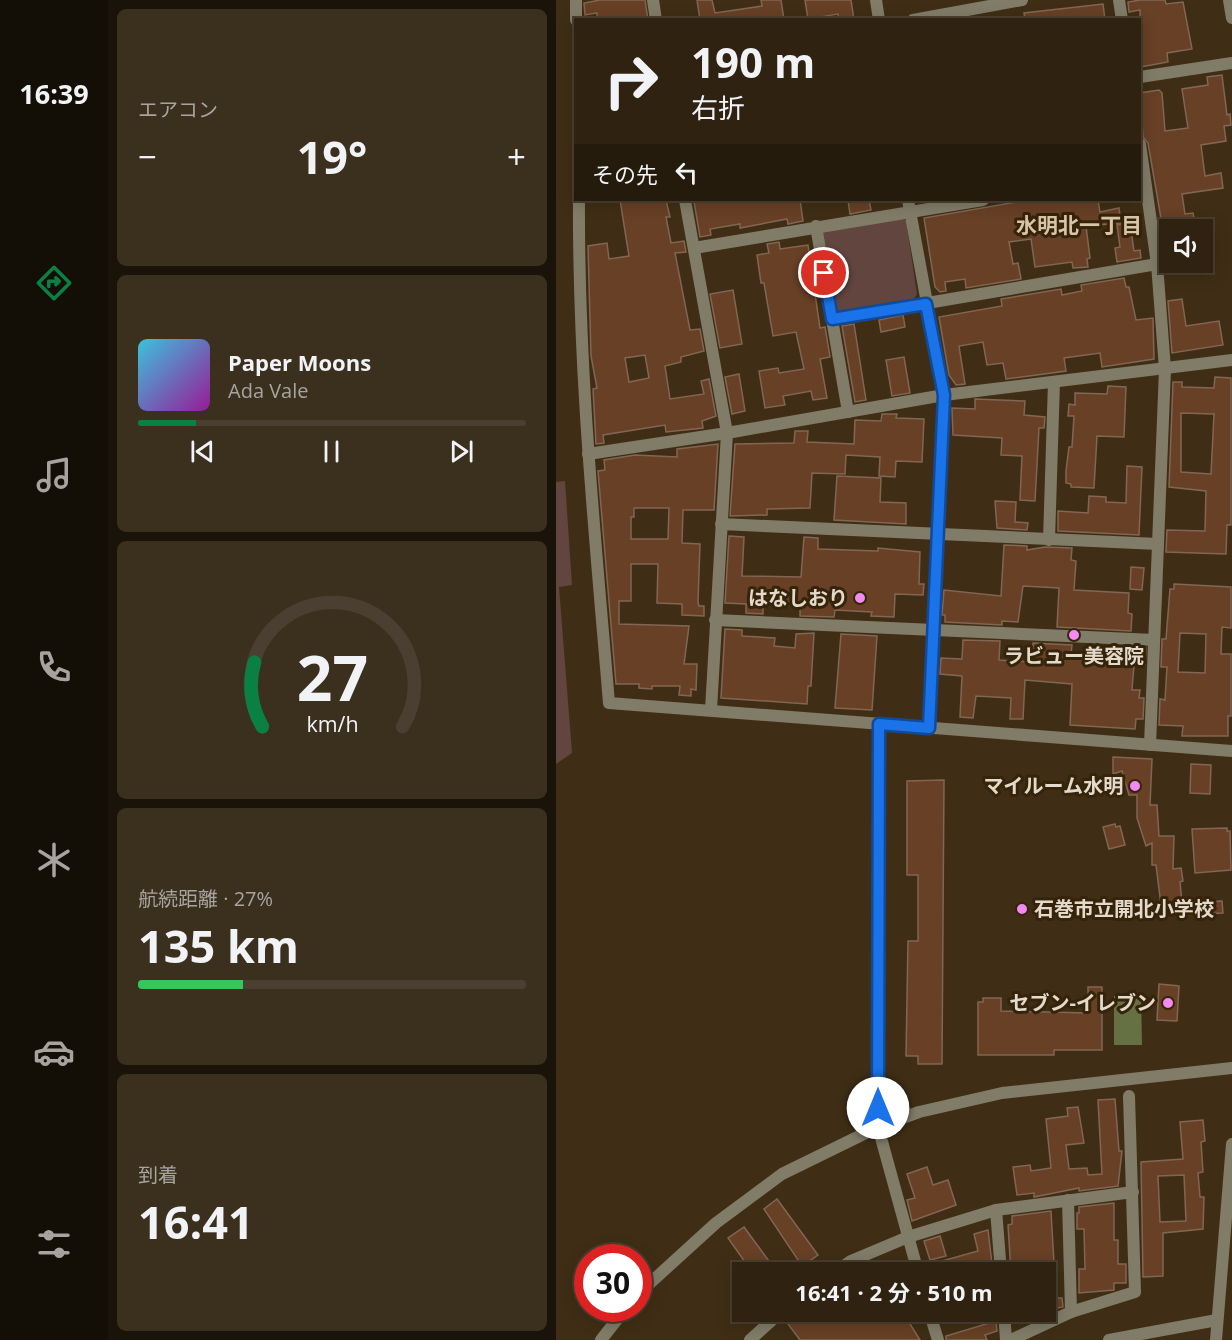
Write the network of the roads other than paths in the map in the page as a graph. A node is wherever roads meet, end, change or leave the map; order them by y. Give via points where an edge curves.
1 (576, 0) edge
2 (653, 0) edge
3 (876, 0) edge
4 (1022, 0) edge
5 (1119, 0) edge
6 (1229, 0) edge
7 (576, 18) edge
8 (656, 18) edge
9 (879, 18) edge
10 (924, 18) edge
11 (1122, 18) edge
12 (1231, 18) edge
13 (1231, 63) edge
14 (1141, 77) edge
15 (1141, 177) edge
16 (578, 201) edge
17 (685, 201) edge
18 (968, 201) edge
19 (909, 205) edge
20 (816, 226) junction
21 (694, 248) junction
22 (1157, 264) junction
23 (926, 304) junction
24 (832, 319) junction
25 (1231, 360) edge
26 (1165, 369) junction
27 (1054, 382) junction
28 (944, 395) junction
29 (848, 412) junction
30 (727, 433) junction
31 (588, 454) junction
32 (721, 524) junction
33 (939, 536) junction
34 (1049, 540) junction
35 (1158, 544) junction
36 (715, 620) junction
37 (934, 629) junction
38 (1154, 640) junction
39 (711, 710) junction
40 (879, 724) junction
41 (929, 728) junction
42 (1150, 745) junction
43 (1231, 751) edge
44 (1231, 1068) edge
45 (1129, 1096) dead end
46 (878, 1127) junction
47 (1231, 1144) edge
48 (1133, 1192) junction
49 (1068, 1200) junction
50 (996, 1210) junction
51 (908, 1237) junction
52 (850, 1262) edge
53 (915, 1262) edge
54 (1000, 1262) edge
55 (652, 1281) edge
56 (1071, 1312) junction
57 (1217, 1320) junction
58 (615, 1322) edge
59 (770, 1322) edge
60 (932, 1322) edge
61 (1005, 1322) edge
62 (601, 1340) edge
63 (750, 1340) edge
64 (938, 1340) edge
65 (1006, 1340) edge
66 (1011, 1340) edge
67 (1109, 1340) edge
68 (1216, 1340) edge

1 - 7 street
2 - 8 street
3 - 9 street
4 - 10 street
5 - 11 street
6 - 12 street
13 - 14 street
15 - 22 street
16 - 31 street via 578,297
17 - 21 street
18 - 19 street
19 - 20 street
19 - 23 street
20 - 21 street
20 - 24 street
21 - 30 street
22 - 23 street
22 - 26 street
23 - 24 street
23 - 28 street
24 - 29 street
25 - 26 street
26 - 27 street
26 - 35 street
27 - 28 street
27 - 34 street
28 - 29 street
28 - 33 street
29 - 30 street
30 - 31 street
30 - 32 street
31 - 39 street via 609,703
32 - 33 street
32 - 36 street
33 - 34 street
33 - 37 street
34 - 35 street
35 - 38 street
36 - 37 street
36 - 39 street
37 - 38 street
37 - 41 street
38 - 42 street
39 - 40 street
40 - 41 street
40 - 46 street
41 - 42 street
42 - 43 street
44 - 46 street via 1002,1093 919,1112
45 - 48 street
46 - 51 street
46 - 55 street via 782,1174 716,1223
47 - 57 street
48 - 49 street
48 - 56 street via 1135,1292
49 - 50 street
49 - 56 street
50 - 51 street
50 - 54 street
51 - 52 street
51 - 53 street
56 - 66 street
57 - 67 street
57 - 68 street
58 - 62 street
59 - 63 street
60 - 64 street
61 - 65 street

